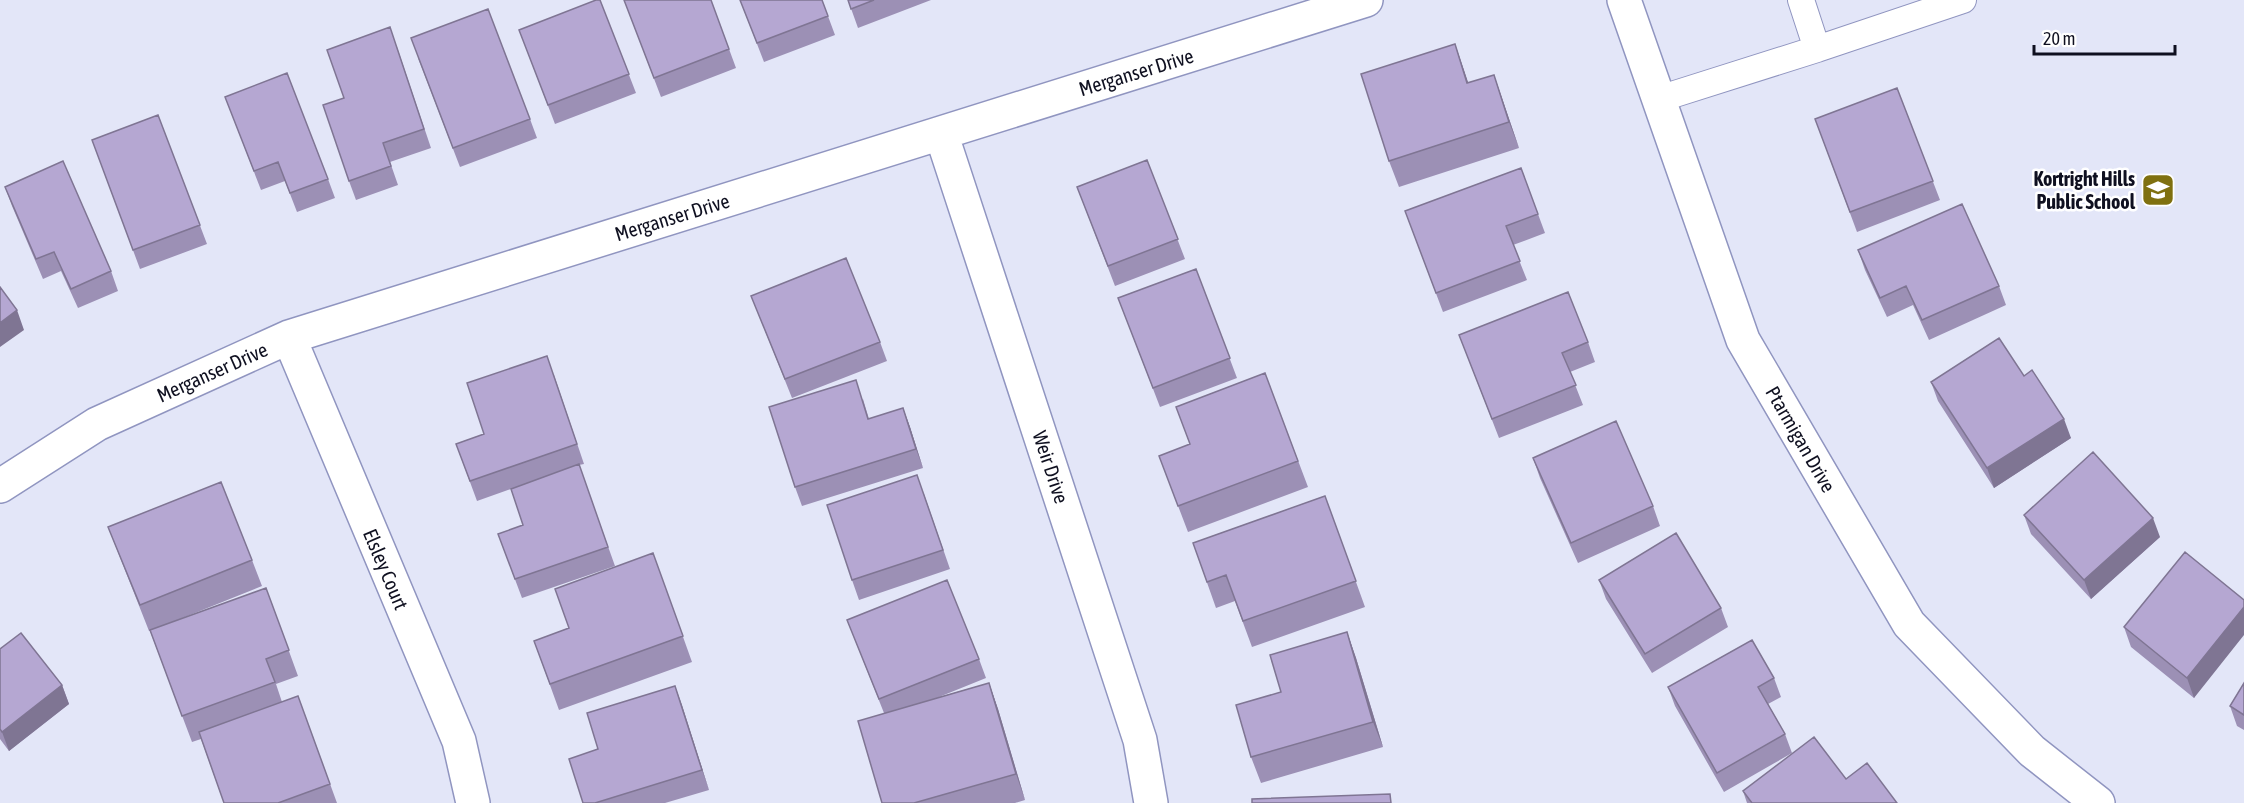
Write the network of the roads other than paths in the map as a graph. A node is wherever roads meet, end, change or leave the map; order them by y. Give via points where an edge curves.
1 (1366, 0) edge
2 (1624, 0) edge
3 (1801, 0) edge
4 (1963, 0) edge
5 (1817, 49) junction
6 (1659, 99) junction
7 (941, 133) junction
8 (289, 337) junction
9 (0, 486) edge
10 (473, 803) edge
11 (1151, 803) edge
12 (2098, 803) edge

1 - 7 street, Merganser Drive
2 - 6 street, Ptarmigan Drive
3 - 5 lane
4 - 5 lane
5 - 6 lane
6 - 12 street, Ptarmigan Drive via 1743,340 1909,624 2032,751
7 - 8 street, Merganser Drive
7 - 11 street, Weir Drive via 1140,740
8 - 9 street, Merganser Drive via 97,424
8 - 10 street, Elsley Court via 459,741

